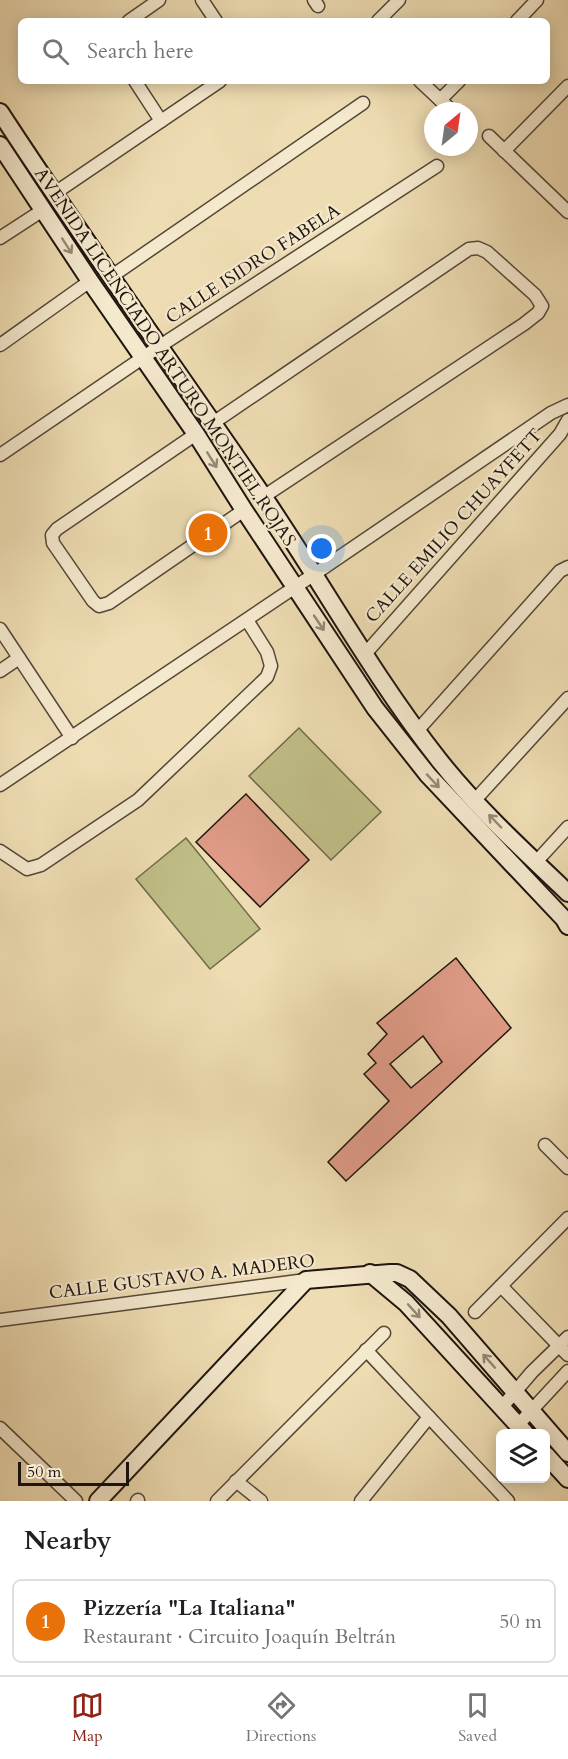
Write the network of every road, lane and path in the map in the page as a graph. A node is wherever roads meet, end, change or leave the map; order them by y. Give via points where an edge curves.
1 (159, 0) edge
2 (202, 0) edge
3 (399, 0) edge
4 (537, 0) edge
5 (133, 18) edge
6 (214, 18) edge
7 (381, 18) edge
8 (520, 18) edge
9 (137, 84) edge
10 (216, 84) edge
11 (423, 84) edge
12 (456, 84) edge
13 (568, 86) edge
14 (440, 100) joint
15 (363, 103) dead end
16 (0, 112) edge
17 (161, 121) junction
18 (489, 136) dead end
19 (0, 145) edge
20 (504, 151) junction
21 (437, 166) dead end
22 (55, 193) junction
23 (44, 210) junction
24 (568, 212) edge
25 (0, 238) edge
26 (111, 276) junction
27 (90, 281) junction
28 (0, 345) edge
29 (160, 346) junction
30 (145, 358) junction
31 (568, 405) edge
32 (568, 420) edge
33 (213, 423) junction
34 (196, 434) junction
35 (564, 438) edge
36 (0, 455) edge
37 (263, 497) junction
38 (244, 510) junction
39 (568, 567) edge
40 (313, 576) junction
41 (295, 588) junction
42 (247, 620) junction
43 (0, 629) edge
44 (365, 654) junction
45 (19, 658) junction
46 (0, 671) edge
47 (568, 698) edge
48 (417, 731) junction
49 (72, 738) junction
50 (0, 785) edge
51 (475, 800) junction
52 (568, 827) edge
53 (0, 851) edge
54 (536, 862) junction
55 (568, 892) edge
56 (567, 920) edge
57 (545, 1145) dead end
58 (568, 1168) edge
59 (568, 1218) edge
60 (370, 1273) junction
61 (306, 1280) junction
62 (501, 1286) junction
63 (475, 1312) dead end
64 (0, 1320) edge
65 (384, 1333) dead end
66 (563, 1342) edge
67 (366, 1350) junction
68 (568, 1356) edge
69 (568, 1371) edge
70 (515, 1390) junction
71 (502, 1407) junction
72 (532, 1410) junction
73 (429, 1417) junction
74 (0, 1428) edge
75 (522, 1429) edge
76 (568, 1453) edge
77 (550, 1459) edge
78 (568, 1479) edge
79 (236, 1481) junction
80 (499, 1491) junction
81 (76, 1501) edge
82 (98, 1501) edge
83 (217, 1501) edge
84 (261, 1501) edge
85 (361, 1501) edge
86 (490, 1501) edge
87 (508, 1501) edge

1 - 5 street
2 - 6 street
3 - 7 street
4 - 8 street
9 - 17 street
10 - 17 street
11 - 14 street
12 - 14 street
13 - 20 street
15 - 26 street
16 - 22 main road, AVENIDA LICENCIADO ARTURO MONTIEL ROJAS
17 - 22 street
18 - 20 street
19 - 23 main road, AVENIDA LICENCIADO ARTURO MONTIEL ROJAS
20 - 24 street
21 - 29 street, CALLE ISIDRO FABELA
22 - 26 main road, AVENIDA LICENCIADO ARTURO MONTIEL ROJAS
23 - 25 street
23 -> 27 main road, AVENIDA LICENCIADO ARTURO MONTIEL ROJAS
26 - 29 main road, AVENIDA LICENCIADO ARTURO MONTIEL ROJAS
27 - 28 street
27 - 30 main road, AVENIDA LICENCIADO ARTURO MONTIEL ROJAS
29 - 30 street, CALLE ISIDRO FABELA
29 - 33 main road, AVENIDA LICENCIADO ARTURO MONTIEL ROJAS
30 - 34 main road, AVENIDA LICENCIADO ARTURO MONTIEL ROJAS
30 - 36 street, CALLE ISIDRO FABELA
31 - 40 street
32 - 35 street, CALLE EMILIO CHUAYFETT
33 - 37 main road, AVENIDA LICENCIADO ARTURO MONTIEL ROJAS
33 - 37 street via 469,249 487,252 535,295 542,306 524,324
34 -> 38 main road, AVENIDA LICENCIADO ARTURO MONTIEL ROJAS
34 - 38 street via 57,529 52,535 53,543 99,606 109,603
35 - 44 street, CALLE EMILIO CHUAYFETT
37 - 40 main road, AVENIDA LICENCIADO ARTURO MONTIEL ROJAS
38 - 41 main road, AVENIDA LICENCIADO ARTURO MONTIEL ROJAS
39 - 48 street via 560,571
40 - 41 street
40 - 44 main road, AVENIDA LICENCIADO ARTURO MONTIEL ROJAS
41 - 42 street
41 -> 56 main road, AVENIDA LICENCIADO ARTURO MONTIEL ROJAS via 375,708 428,775
42 - 49 street
42 - 53 street via 267,652 271,666 267,677 164,776 138,800 41,865 27,869
43 - 45 street
44 - 48 main road, AVENIDA LICENCIADO ARTURO MONTIEL ROJAS
45 - 46 street
45 - 49 street
47 - 51 street
48 - 51 main road, AVENIDA LICENCIADO ARTURO MONTIEL ROJAS
49 - 50 street
54 -> 51 main road, AVENIDA LICENCIADO ARTURO MONTIEL ROJAS
52 - 54 street
54 - 55 main road, AVENIDA LICENCIADO ARTURO MONTIEL ROJAS
57 - 58 street
59 - 62 street
60 - 61 main road, CALLE GUSTAVO A. MADERO
70 -> 60 main road, CALLE GUSTAVO A. MADERO via 410,1279 398,1273
60 -> 71 main road via 406,1303
61 - 64 street, CALLE GUSTAVO A. MADERO
61 - 82 main road
62 - 63 street
62 - 66 street
65 - 67 street
66 - 68 street
66 - 70 street
67 - 73 street
67 - 79 street
69 - 72 street
70 - 71 street
70 - 72 main road, CALLE GUSTAVO A. MADERO
71 - 75 main road
72 - 75 street
72 - 76 main road, CALLE GUSTAVO A. MADERO
73 - 80 street
73 - 85 street
74 - 81 street
77 - 78 main road
79 - 83 street
79 - 84 street
80 - 86 street
80 - 87 street

